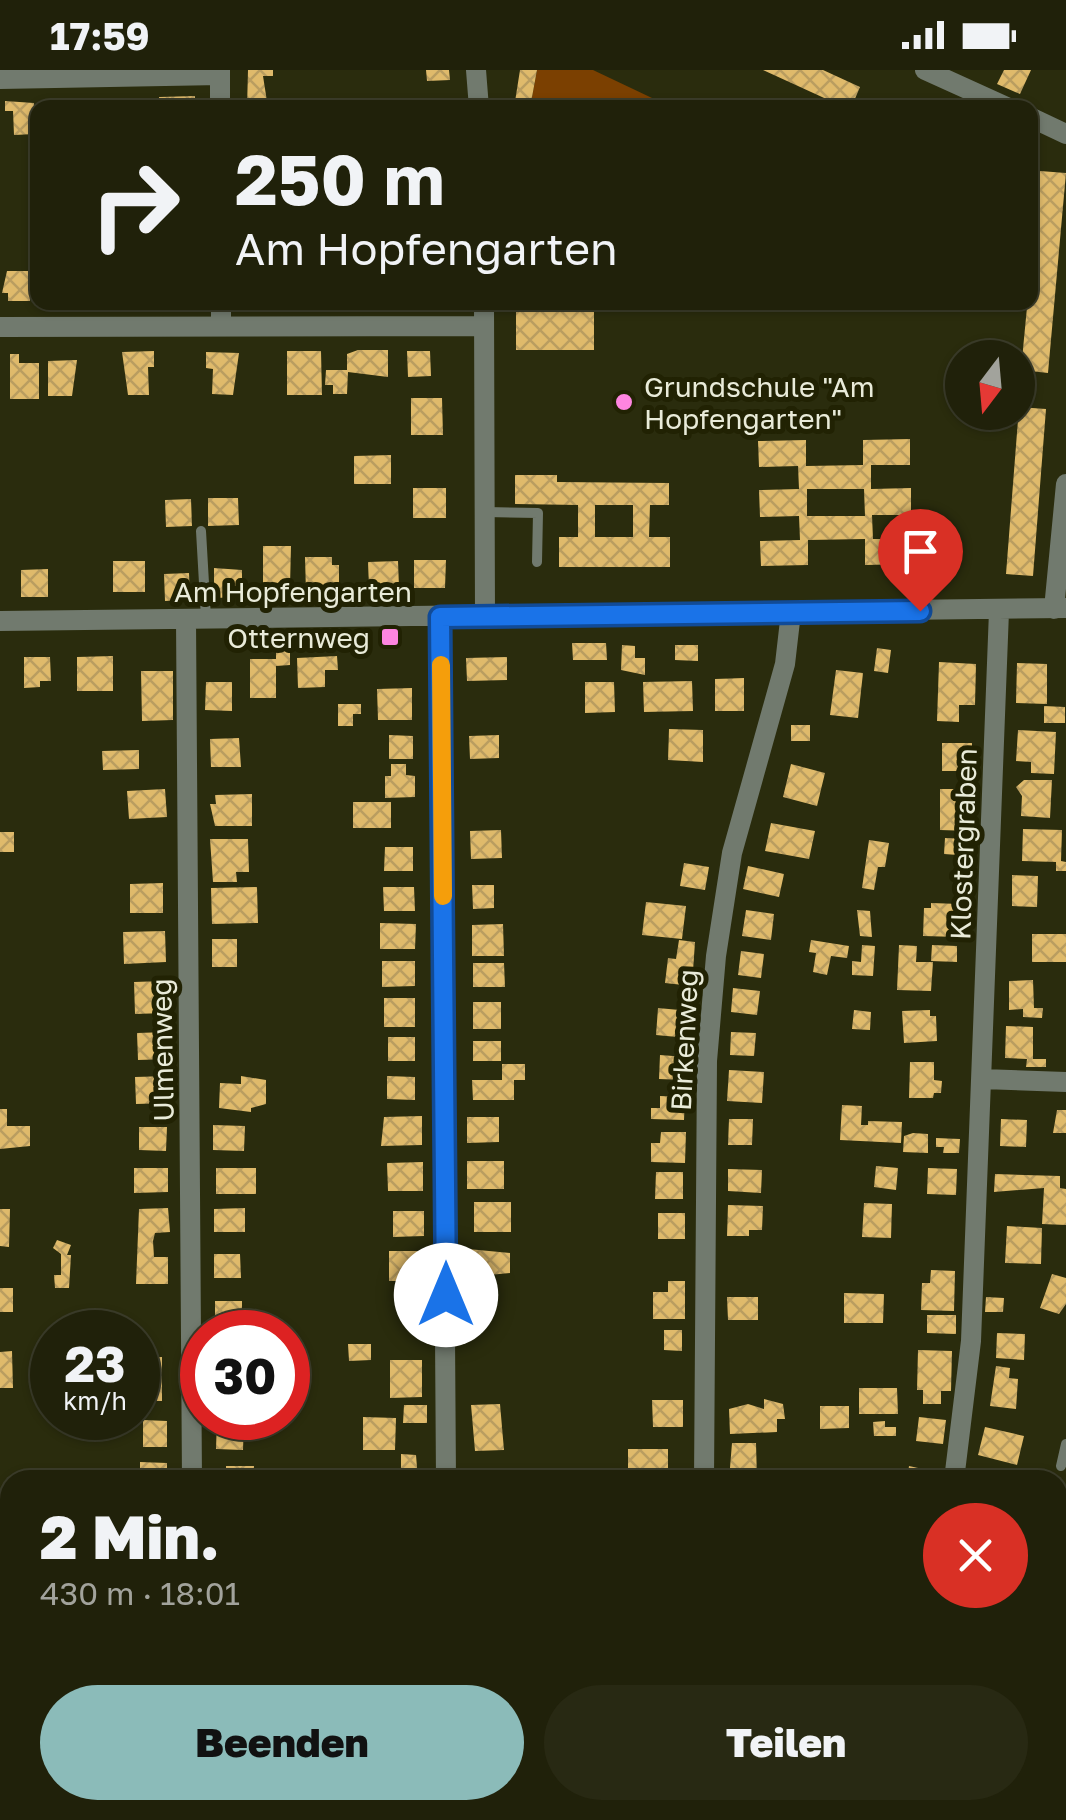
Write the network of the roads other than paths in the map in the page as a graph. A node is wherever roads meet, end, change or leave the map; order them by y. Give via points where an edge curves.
1 (476, 70) edge
2 (926, 70) edge
3 (220, 73) edge
4 (0, 80) edge
5 (220, 100) edge
6 (478, 100) edge
7 (991, 100) edge
8 (1038, 121) edge
9 (1066, 134) edge
10 (221, 310) edge
11 (484, 310) edge
12 (221, 326) junction
13 (484, 326) junction
14 (0, 327) edge
15 (1066, 484) edge
16 (484, 512) junction
17 (201, 531) dead end
18 (538, 562) dead end
19 (1060, 609) edge
20 (999, 611) junction
21 (791, 612) junction
22 (485, 616) junction
23 (440, 617) junction
24 (196, 619) junction
25 (0, 621) edge
26 (982, 1080) junction
27 (1066, 1082) edge
28 (1066, 1444) edge
29 (1060, 1466) dead end
30 (192, 1470) edge
31 (446, 1470) edge
32 (704, 1470) edge
33 (955, 1470) edge

1 - 6 street
2 - 7 street
3 - 4 street
3 - 5 street
8 - 9 street
10 - 12 street
11 - 13 street
12 - 13 street
12 - 14 street
13 - 16 street
15 - 19 street
16 - 18 lane via 538,513
16 - 22 street
17 - 24 lane
19 - 20 street, Am Hopfengarten
20 - 21 street, Am Hopfengarten
20 - 26 street, Klostergraben
21 - 22 street, Am Hopfengarten
21 - 32 street, Birkenweg via 785,664 726,882 713,986
22 - 23 street, Am Hopfengarten
23 - 24 street, Am Hopfengarten
23 - 31 street
24 - 25 street, Am Hopfengarten
24 - 30 street, Ulmenweg
26 - 27 street
26 - 33 street, Klostergraben via 970,1340
28 - 29 lane

